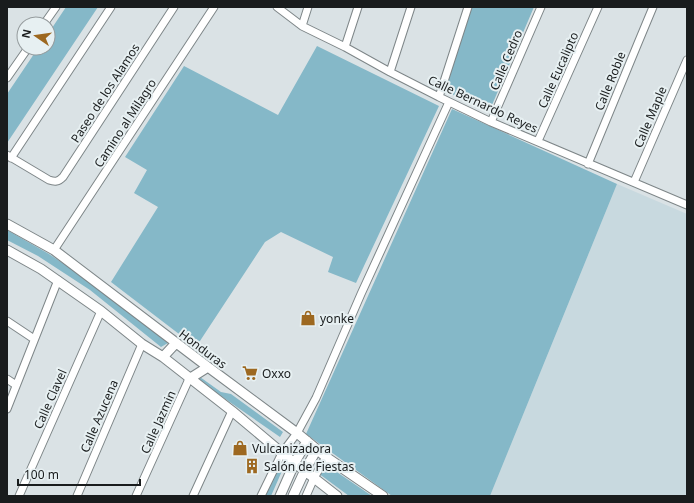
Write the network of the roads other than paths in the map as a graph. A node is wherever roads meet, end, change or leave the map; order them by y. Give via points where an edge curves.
1 (56, 7) edge
2 (111, 7) edge
3 (174, 7) edge
4 (214, 7) edge
5 (277, 7) edge
6 (308, 7) edge
7 (358, 7) edge
8 (412, 7) edge
9 (468, 7) edge
10 (541, 7) edge
11 (598, 7) edge
12 (654, 7) edge
13 (50, 16) edge
14 (302, 26) junction
15 (345, 47) junction
16 (22, 56) edge
17 (687, 60) edge
18 (390, 72) junction
19 (7, 78) edge
20 (439, 97) junction
21 (449, 102) junction
22 (491, 122) junction
23 (538, 141) junction
24 (9, 157) edge
25 (588, 164) junction
26 (634, 182) junction
27 (687, 205) edge
28 (7, 224) edge
29 (7, 250) edge
30 (54, 250) junction
31 (58, 280) junction
32 (101, 311) junction
33 (7, 321) edge
34 (34, 339) junction
35 (176, 343) junction
36 (142, 344) junction
37 (162, 358) junction
38 (208, 367) junction
39 (7, 379) edge
40 (189, 379) junction
41 (16, 385) junction
42 (7, 409) edge
43 (232, 411) junction
44 (297, 433) junction
45 (307, 441) junction
46 (317, 449) junction
47 (282, 453) junction
48 (326, 457) junction
49 (295, 462) junction
50 (305, 470) junction
51 (314, 478) junction
52 (19, 496) edge
53 (77, 496) edge
54 (136, 496) edge
55 (193, 496) edge
56 (261, 496) edge
57 (280, 496) edge
58 (293, 496) edge
59 (306, 496) edge
60 (336, 496) edge
61 (383, 496) edge

1 - 13 street
2 - 24 street
3 - 24 street, Paseo de los Alamos via 64,177 54,182
4 - 30 street, Camino al Milagro
5 - 14 street, Calle Bernardo Reyes
6 - 14 street
7 - 15 street
8 - 18 street
9 - 20 street
10 - 22 street, Calle Cedro
11 - 23 street, Calle Eucalipto
12 - 25 street, Calle Roble
14 - 15 street, Calle Bernardo Reyes
15 - 18 street, Calle Bernardo Reyes
16 - 19 street
17 - 26 street, Calle Maple
18 - 20 street, Calle Bernardo Reyes
20 - 21 street, Calle Bernardo Reyes
21 - 22 street, Calle Bernardo Reyes
21 - 44 street via 316,398
22 - 23 street, Calle Bernardo Reyes
23 - 25 street, Calle Bernardo Reyes
25 - 26 street, Calle Bernardo Reyes
26 - 27 street, Calle Bernardo Reyes
28 - 30 street, Honduras
29 - 31 street
30 - 35 street, Honduras
31 - 32 street
31 - 34 street
32 - 36 street
32 - 52 street, Calle Clavel
33 - 34 street
34 - 41 street
35 - 37 street
35 - 38 street, Honduras
36 - 37 street
36 - 53 street, Calle Azucena
37 - 40 street
38 - 40 street
38 - 44 street, Honduras
39 - 41 street
40 - 43 street
40 - 54 street, Calle Jazmin
41 - 42 street
43 - 47 street
43 - 55 street
44 - 45 street, Honduras
44 - 47 street
45 - 46 street, Honduras
45 - 49 street
46 - 48 street, Honduras
46 - 50 street
47 - 49 street
47 - 56 street
48 - 51 street
48 - 61 street, Honduras
49 - 50 street
49 - 57 street
50 - 51 street
50 - 58 street
51 - 59 street
51 - 60 street

